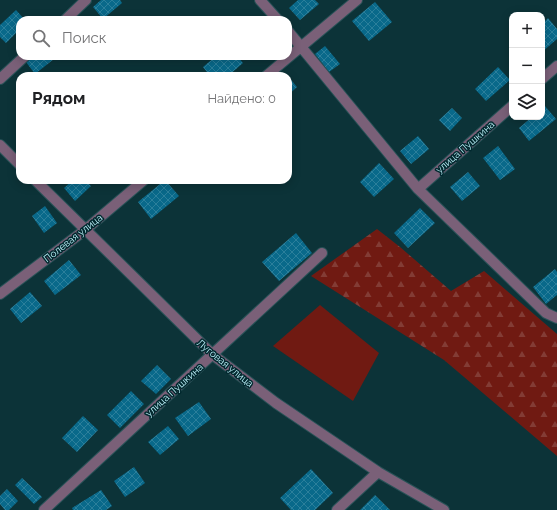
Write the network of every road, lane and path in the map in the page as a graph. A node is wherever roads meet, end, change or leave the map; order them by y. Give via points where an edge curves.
1 (86, 0) edge
2 (260, 0) edge
3 (357, 0) edge
4 (69, 16) edge
5 (274, 16) edge
6 (292, 36) edge
7 (301, 46) junction
8 (292, 54) edge
9 (21, 60) edge
10 (285, 60) edge
11 (557, 66) edge
12 (271, 72) edge
13 (545, 76) edge
14 (0, 79) edge
15 (509, 109) edge
16 (0, 144) edge
17 (16, 161) edge
18 (39, 184) edge
19 (139, 184) edge
20 (418, 188) junction
21 (85, 230) junction
22 (322, 254) dead end
23 (0, 294) edge
24 (557, 318) edge
25 (213, 355) junction
26 (378, 472) junction
27 (44, 510) edge
28 (337, 510) edge
29 (444, 510) edge

1 - 4 street
2 - 5 street
3 - 7 street
6 - 7 street
7 - 8 street
7 - 20 street
9 - 14 street
10 - 12 street
11 - 13 street
15 - 20 street, улица Пушкина
16 - 17 street
18 - 21 street, Луговая улица
19 - 21 street, Полевая улица
20 - 24 street via 546,313
21 - 23 street, Полевая улица
21 - 25 street, Луговая улица
22 - 25 street, улица Пушкина
25 - 26 street, Луговая улица via 276,403
25 - 27 street, улица Пушкина
26 - 28 street
26 - 29 street, Луговая улица

